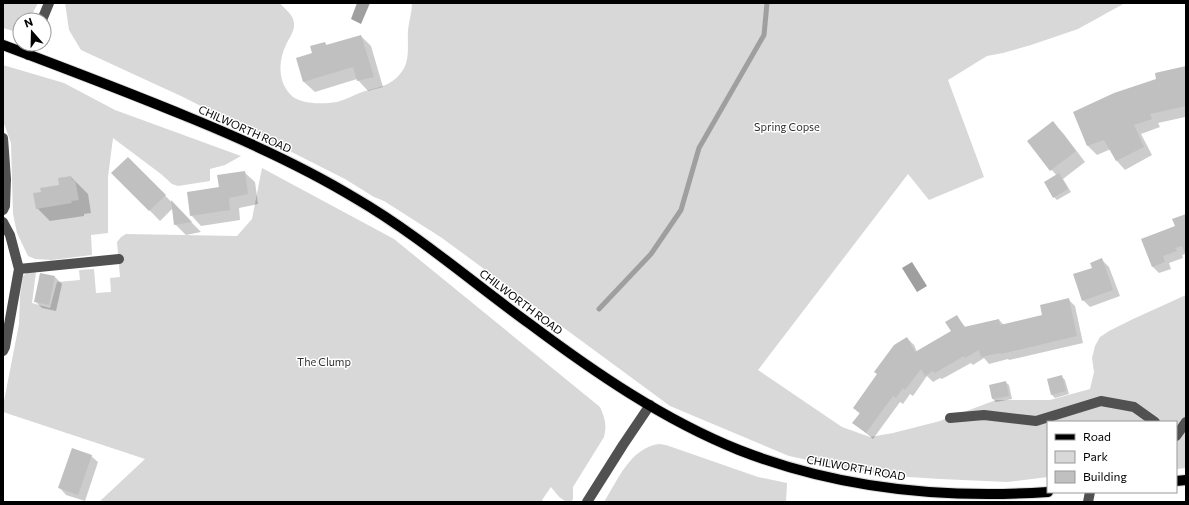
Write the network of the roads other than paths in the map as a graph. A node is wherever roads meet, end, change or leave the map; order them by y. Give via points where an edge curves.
1 (3, 46) edge
2 (28, 54) joint
3 (3, 138) edge
4 (3, 210) edge
5 (3, 222) edge
6 (118, 260) dead end
7 (19, 269) junction
8 (3, 351) edge
9 (650, 405) junction
10 (950, 418) dead end
11 (1153, 421) edge
12 (1186, 422) edge
13 (1177, 435) edge
14 (1047, 492) edge
15 (587, 502) edge

1 - 2 main road, CHILWORTH ROAD
2 - 9 main road, CHILWORTH ROAD via 228,133 357,198 444,258 530,325
3 - 4 street via 6,179
5 - 7 street via 10,235
6 - 7 street
7 - 8 street
9 - 14 main road, CHILWORTH ROAD via 738,449 798,470 828,477 939,492
9 - 15 street
10 - 11 street via 984,415 1036,421 1101,401 1134,407
12 - 13 street

